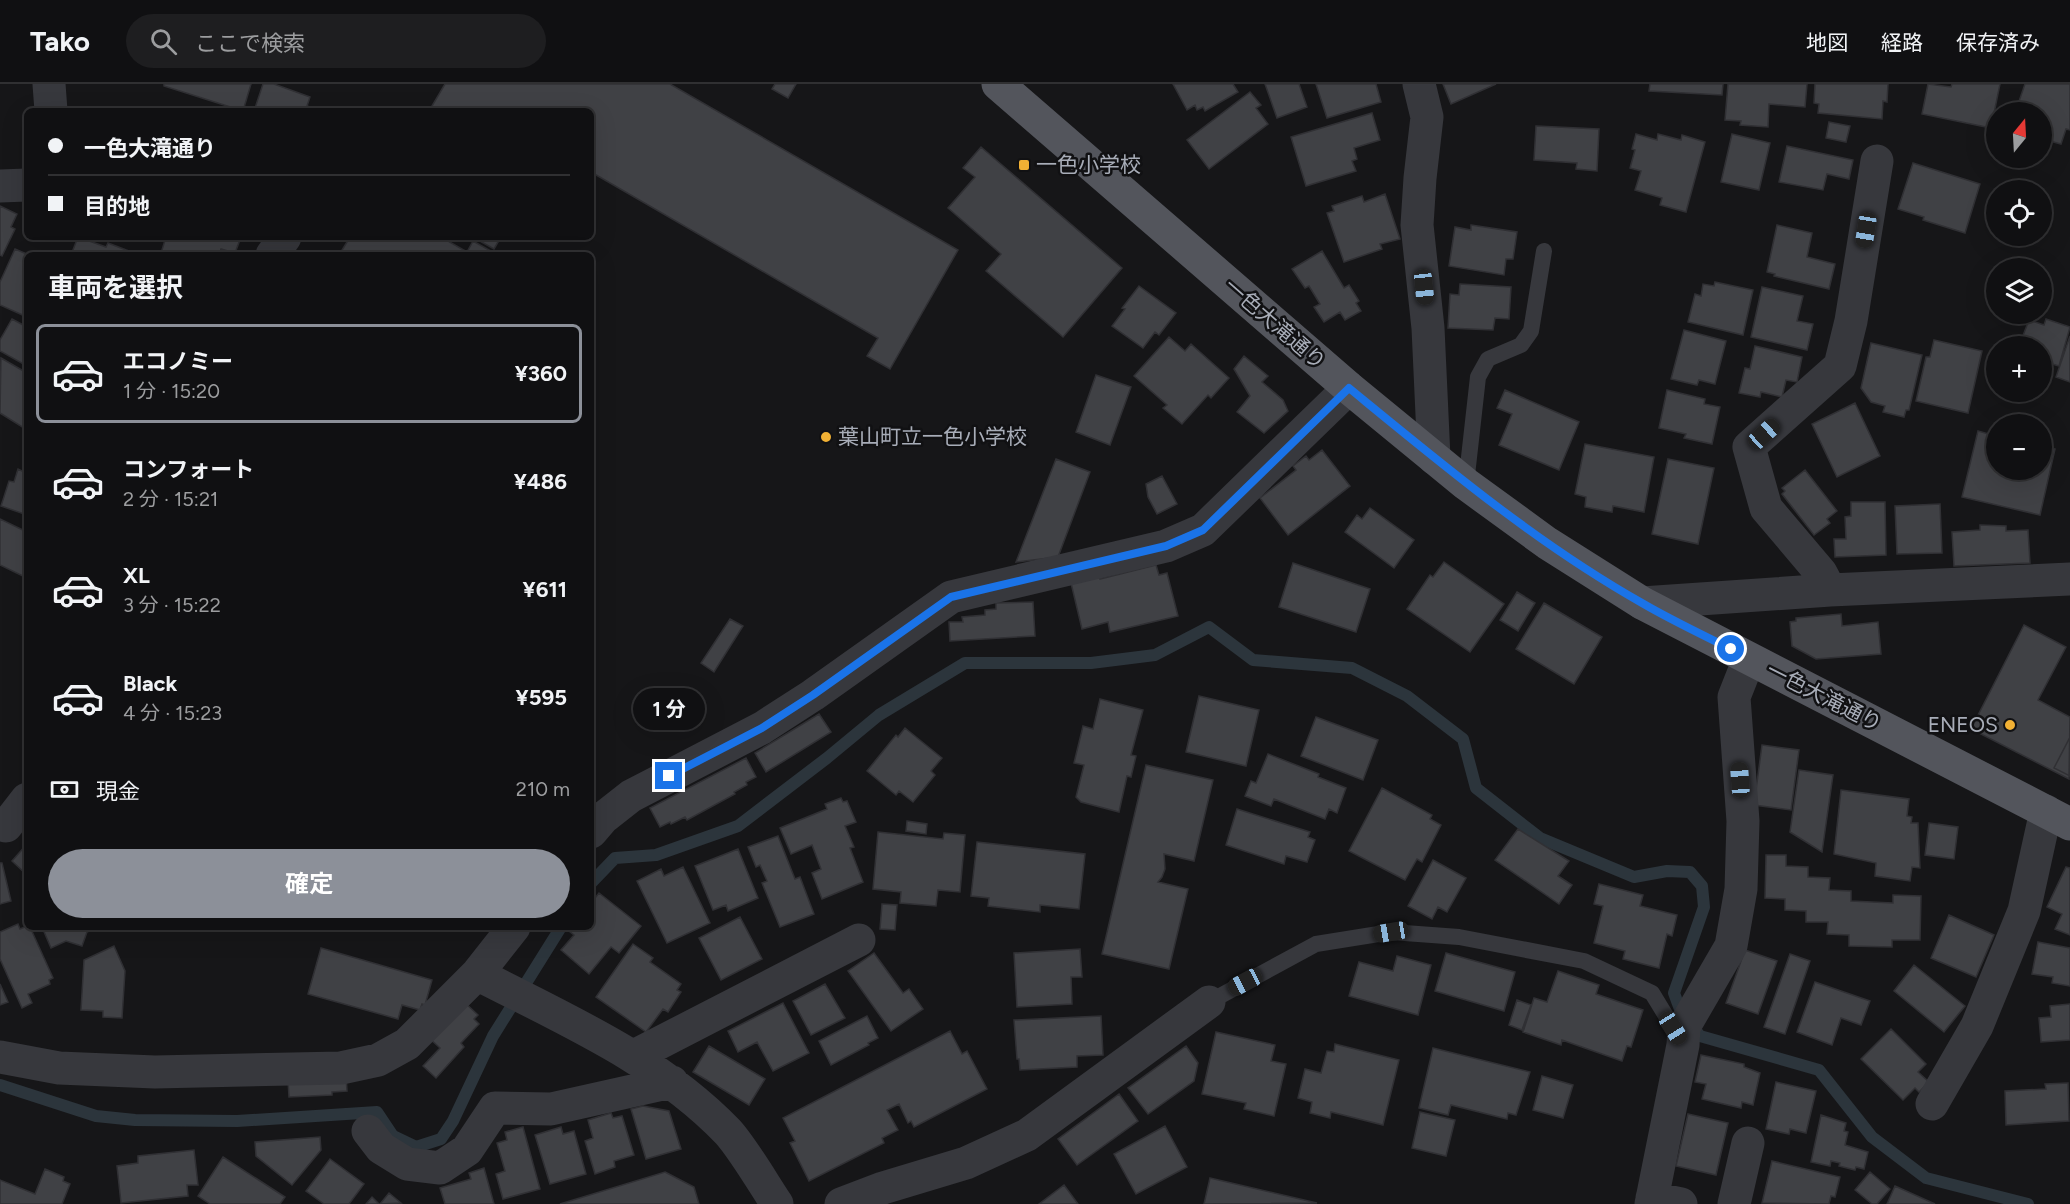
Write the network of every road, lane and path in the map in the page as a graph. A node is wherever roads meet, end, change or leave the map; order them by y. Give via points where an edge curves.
1 (49, 84) edge
2 (998, 84) edge
3 (1419, 84) edge
4 (51, 108) edge
5 (1877, 161) dead end
6 (24, 185) edge
7 (0, 186) edge
8 (1544, 251) dead end
9 (1349, 388) junction
10 (1434, 458) junction
11 (1466, 484) junction
12 (2070, 579) edge
13 (1830, 590) junction
14 (1642, 603) junction
15 (1749, 658) junction
16 (24, 803) edge
17 (2058, 818) edge
18 (0, 823) edge
19 (594, 828) edge
20 (512, 930) edge
21 (859, 940) dead end
22 (487, 979) junction
23 (1209, 1002) joint
24 (1684, 1036) junction
25 (634, 1056) junction
26 (0, 1057) edge
27 (672, 1082) junction
28 (1932, 1104) dead end
29 (368, 1131) dead end
30 (1748, 1143) dead end
31 (1662, 1202) edge
32 (777, 1204) edge
33 (841, 1204) edge
34 (1734, 1204) edge

1 - 4 street
2 - 9 main road, 一色大滝通り
3 - 10 street via 1428,117 1417,225 1428,328
5 - 13 street via 1840,366 1749,447 1766,508 1821,573
6 - 7 street
8 - 11 lane via 1531,331 1521,345 1488,359 1478,377
9 - 10 main road, 一色大滝通り
9 - 19 street via 1203,530 1166,546 951,597 813,695 762,728 632,796
10 - 11 main road, 一色大滝通り
11 - 14 main road, 一色大滝通り via 1547,543
12 - 13 street
13 - 14 street
14 - 15 main road, 一色大滝通り
15 - 17 main road, 一色大滝通り
15 - 24 street via 1734,697 1743,821 1741,889 1731,946
16 - 18 street via 6,826
17 - 28 street via 1977,1026
20 - 22 street
21 - 25 street
22 - 25 street
22 - 26 street via 407,1044 378,1060 341,1068 155,1072 59,1068
23 - 24 lane via 1316,944 1391,932 1460,937 1584,961 1652,993
23 - 33 street via 1028,1135 966,1163
24 - 31 street
25 - 27 street
27 - 29 street via 551,1109 495,1108 467,1150 440,1168 406,1164 381,1148
27 - 32 street via 729,1133
30 - 34 street

